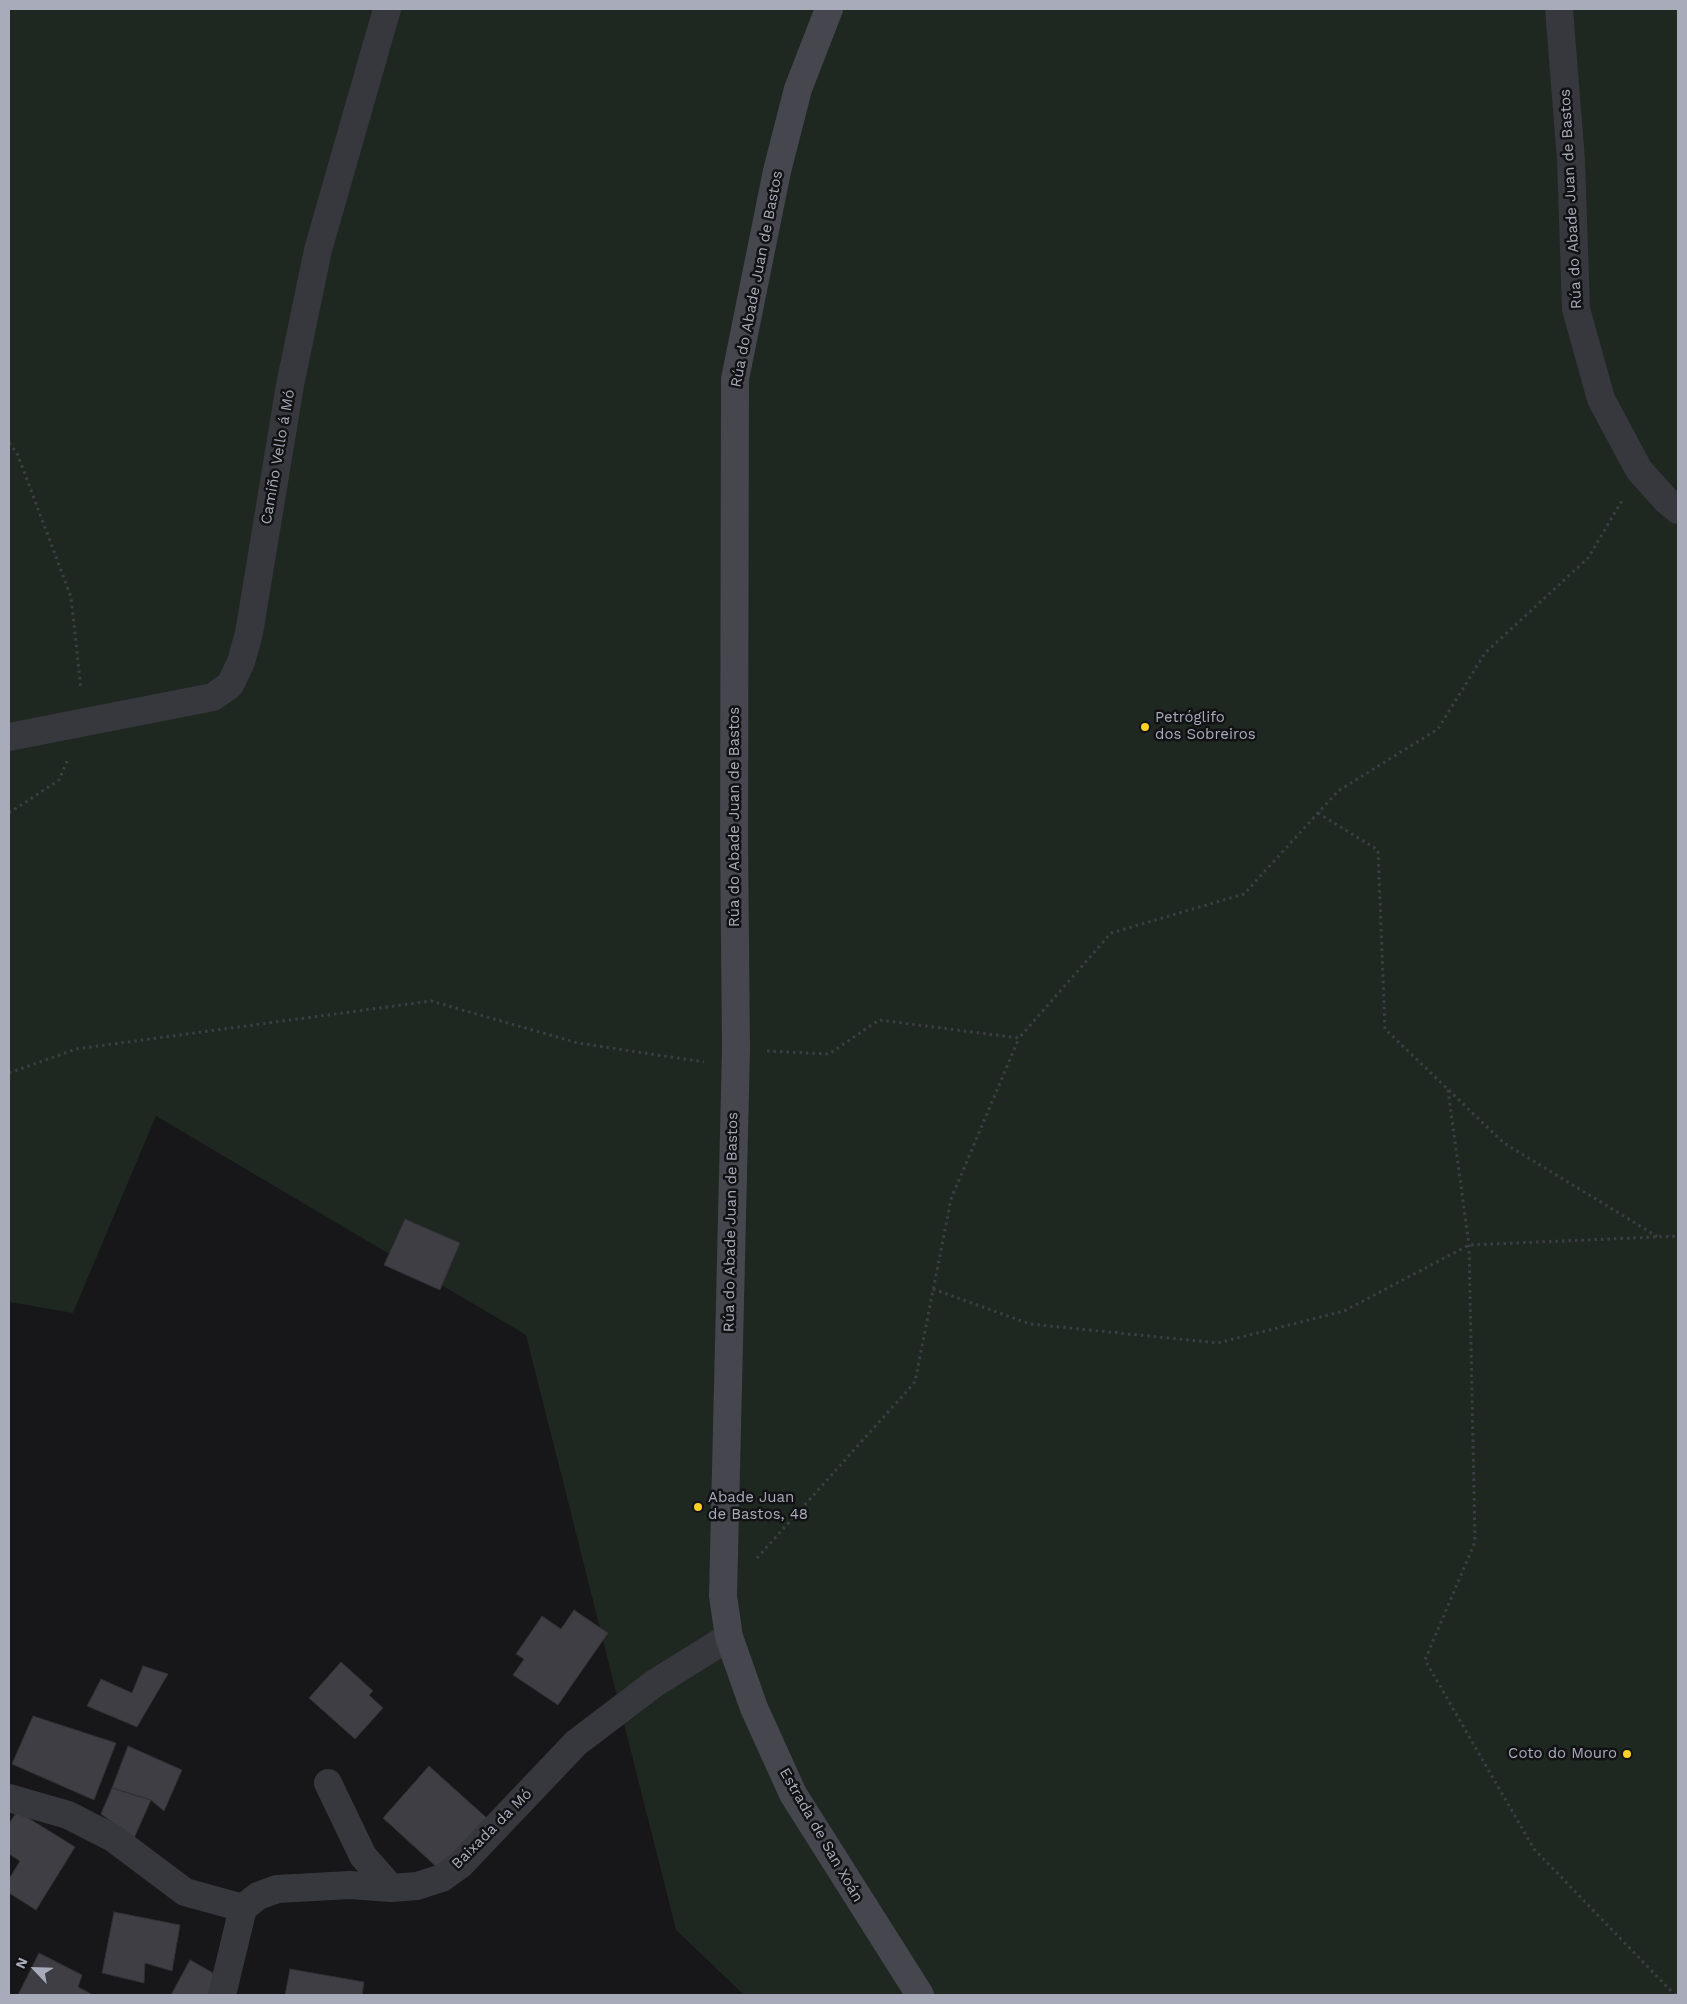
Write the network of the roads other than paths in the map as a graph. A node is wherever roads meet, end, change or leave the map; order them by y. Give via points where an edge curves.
1 (388, 9) edge
2 (829, 9) edge
3 (1559, 9) edge
4 (1678, 510) edge
5 (9, 737) edge
6 (729, 1637) junction
7 (328, 1782) dead end
8 (9, 1798) edge
9 (391, 1888) junction
10 (243, 1908) junction
11 (222, 1995) edge
12 (920, 1995) edge

1 - 5 street, Camiño Vello á Mó via 318,250 290,385 249,633 230,685 212,696
2 - 6 street, Rúa do Abade Juan de Bastos via 798,89 779,162 735,379 735,1058 723,1596
3 - 4 street, Rúa do Abade Juan de Bastos via 1572,160 1576,309 1601,399 1639,470
6 - 9 street, Baixada da Mó via 655,1684 576,1743 460,1865 442,1878 418,1886
6 - 12 street, Estrada de San Xoán via 754,1708 793,1794
7 - 9 street via 363,1856
8 - 10 street via 68,1815 113,1838 185,1892
9 - 10 street, Baixada da Mó via 350,1885 277,1888 258,1896
10 - 11 street

